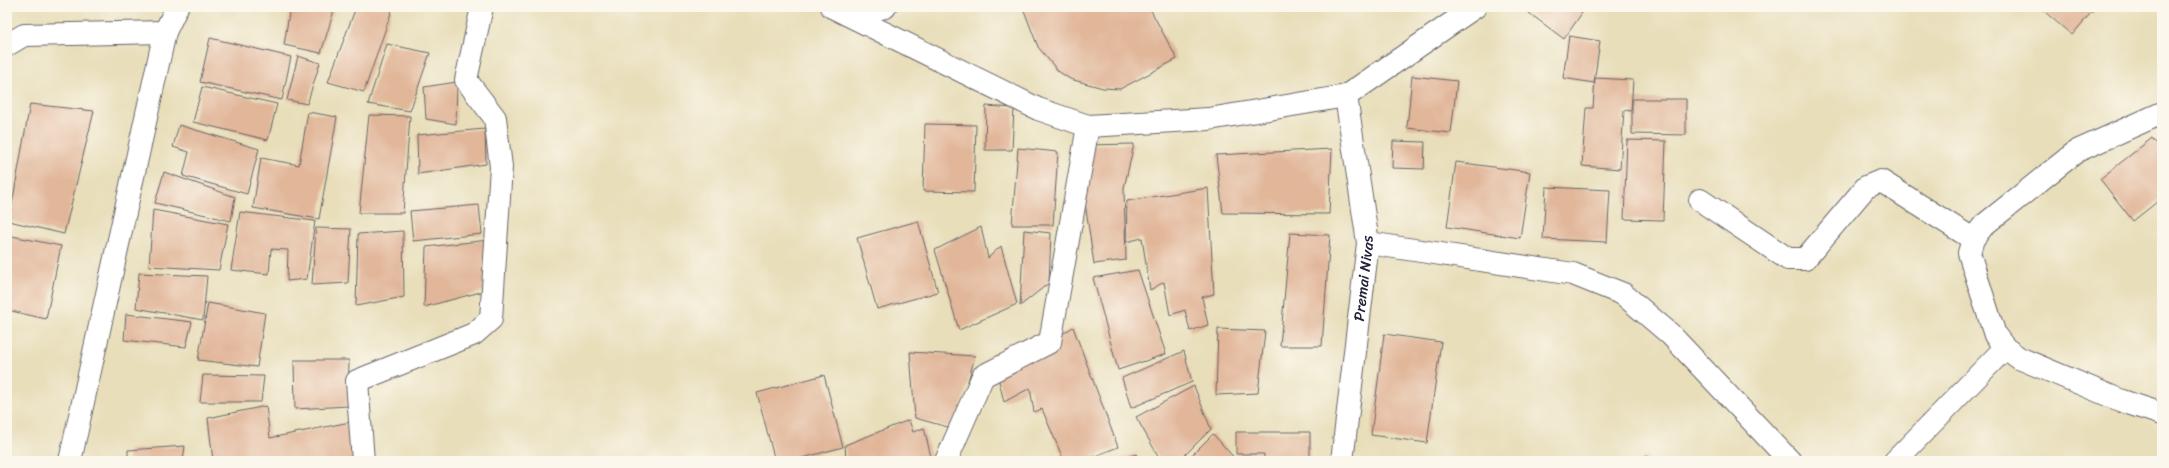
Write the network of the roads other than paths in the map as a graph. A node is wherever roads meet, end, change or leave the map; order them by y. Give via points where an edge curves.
1 (177, 7) edge
2 (482, 7) edge
3 (885, 7) edge
4 (1475, 7) edge
5 (841, 11) edge
6 (165, 32) junction
7 (7, 46) edge
8 (1346, 96) junction
9 (2162, 113) edge
10 (1088, 126) junction
11 (1700, 200) dead end
12 (1973, 239) junction
13 (1368, 243) junction
14 (2004, 348) junction
15 (2162, 414) edge
16 (70, 461) edge
17 (363, 461) edge
18 (946, 461) edge
19 (1342, 461) edge
20 (1790, 461) edge
21 (1895, 461) edge

1 - 6 street
2 - 17 street via 466,80 495,118 501,167 491,319 474,334 357,380
3 - 5 street
4 - 8 street
5 - 10 street via 1038,110
6 - 7 street via 24,35
6 - 16 street
8 - 10 street via 1209,119
8 - 13 street, Premai Nivas
9 - 12 street via 2077,151 1984,225
10 - 18 street via 1050,342 983,376
11 - 12 street via 1788,259 1805,259 1866,187 1881,181
12 - 14 street via 1969,253 1995,335
13 - 19 street, Premai Nivas
13 - 20 street via 1573,274 1623,294 1670,334
14 - 15 street via 2019,358 2122,401
14 - 21 street

